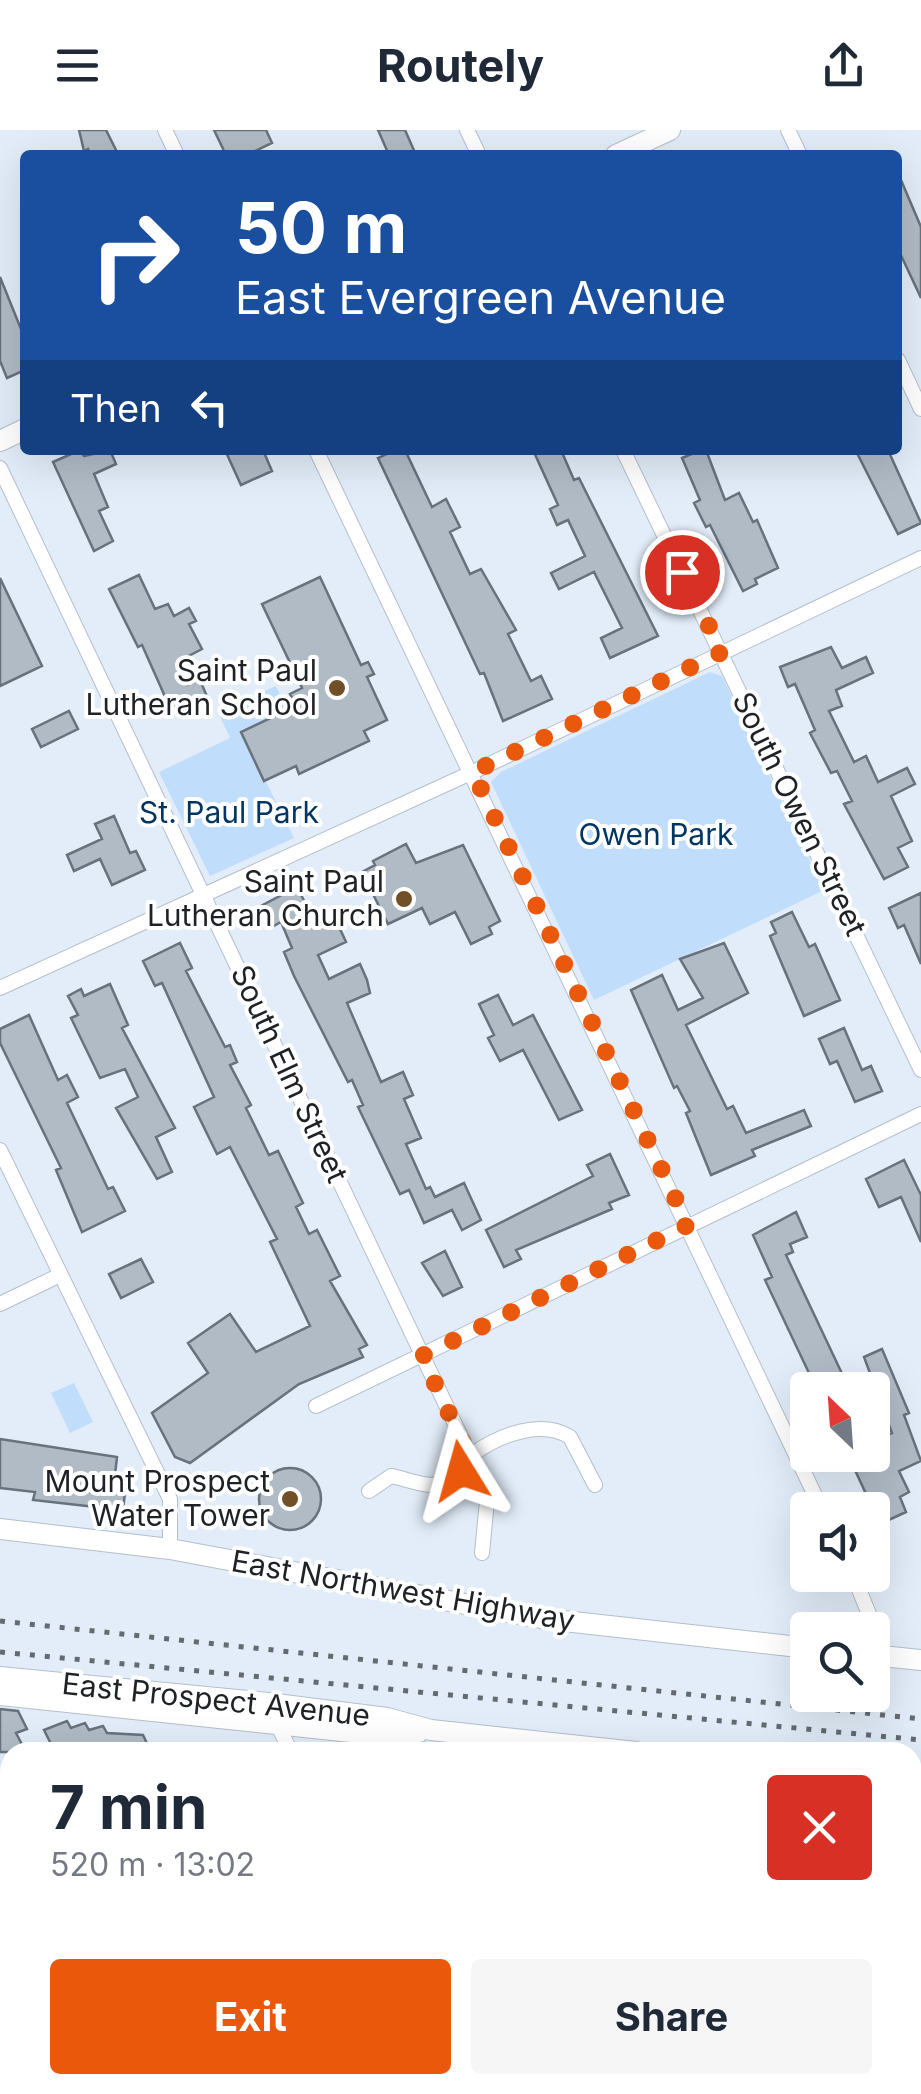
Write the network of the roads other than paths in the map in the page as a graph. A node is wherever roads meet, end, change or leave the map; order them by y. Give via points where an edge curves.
1 (670, 130) edge
2 (627, 150) edge
3 (902, 369) edge
4 (921, 409) edge
5 (318, 455) edge
6 (625, 455) edge
7 (0, 468) edge
8 (921, 558) edge
9 (722, 652) junction
10 (473, 772) junction
11 (205, 894) junction
12 (0, 988) edge
13 (921, 1070) edge
14 (921, 1114) edge
15 (0, 1150) edge
16 (688, 1225) junction
17 (60, 1275) junction
18 (0, 1304) edge
19 (422, 1356) junction
20 (316, 1406) dead end
21 (469, 1456) junction
22 (595, 1484) dead end
23 (369, 1491) dead end
24 (814, 1492) edge
25 (0, 1529) edge
26 (170, 1549) junction
27 (482, 1552) dead end
28 (790, 1646) edge
29 (890, 1657) edge
30 (921, 1660) edge
31 (0, 1678) edge
32 (0, 1695) edge
33 (268, 1703) junction
34 (277, 1724) junction
35 (431, 1730) junction
36 (286, 1742) edge
37 (524, 1742) edge

1 - 2 street
3 - 4 street
5 - 10 street
6 - 9 street, South Owen Street
7 - 11 street, South Elm Street
8 - 9 street
9 - 10 street
9 - 13 street, South Owen Street
10 - 11 street
10 - 16 street
11 - 12 street
11 - 19 street, South Elm Street
14 - 16 street
15 - 17 street
16 - 19 street
16 - 24 street
17 - 18 street
17 - 26 street via 170,1499
19 - 20 street
19 - 21 street, South Elm Street
21 - 22 street via 510,1434 559,1430 580,1450
21 - 23 street via 446,1482 391,1476
21 - 27 street, South Elm Street via 487,1494
25 - 26 street, East Northwest Highway
26 - 28 street, East Northwest Highway via 546,1619
29 - 30 street
31 - 33 street, East Prospect Avenue
32 - 34 street, East Prospect Avenue
33 - 34 street
33 - 35 street, East Prospect Avenue
34 - 35 street, East Prospect Avenue via 389,1736
34 - 36 street
35 - 37 street, East Prospect Avenue

